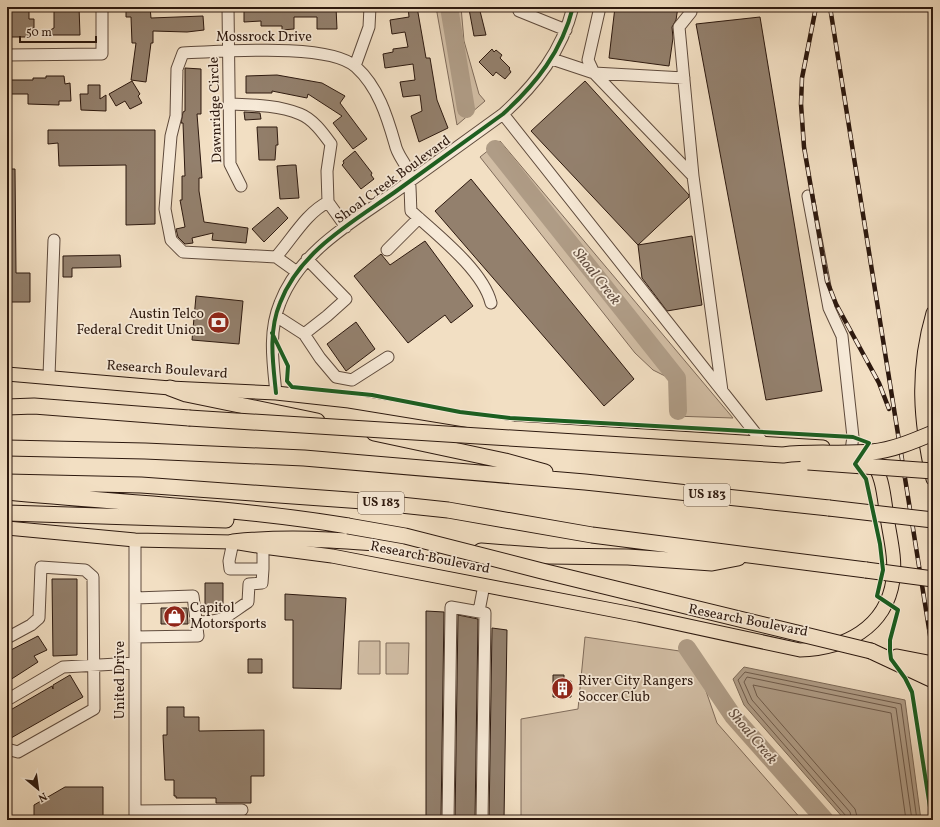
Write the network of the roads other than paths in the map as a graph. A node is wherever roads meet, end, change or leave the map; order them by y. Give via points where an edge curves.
1 (102, 7) edge
2 (228, 7) edge
3 (370, 7) edge
4 (573, 7) edge
5 (600, 7) edge
6 (690, 7) edge
7 (519, 11) dead end
8 (566, 30) junction
9 (228, 52) junction
10 (7, 55) edge
11 (552, 59) junction
12 (355, 66) junction
13 (594, 73) junction
14 (684, 78) junction
15 (229, 104) junction
16 (503, 114) junction
17 (693, 176) junction
18 (409, 182) junction
19 (241, 186) dead end
20 (808, 196) dead end
21 (328, 202) junction
22 (419, 218) junction
23 (346, 227) junction
24 (54, 240) dead end
25 (387, 250) dead end
26 (276, 258) junction
27 (307, 259) junction
28 (297, 272) junction
29 (491, 303) dead end
30 (933, 313) edge
31 (276, 316) junction
32 (304, 334) junction
33 (388, 357) dead end
34 (7, 374) edge
35 (49, 376) junction
36 (170, 388) junction
37 (722, 391) junction
38 (276, 393) junction
39 (7, 401) edge
40 (34, 406) junction
41 (7, 407) edge
42 (933, 433) edge
43 (764, 444) junction
44 (7, 448) edge
45 (851, 450) junction
46 (783, 455) junction
47 (933, 471) edge
48 (933, 479) edge
49 (7, 482) edge
50 (585, 482) junction
51 (7, 492) edge
52 (7, 513) edge
53 (933, 520) edge
54 (348, 526) junction
55 (7, 528) edge
56 (135, 540) junction
57 (233, 542) junction
58 (263, 548) junction
59 (752, 555) junction
60 (263, 569) junction
61 (933, 579) edge
62 (484, 585) junction
63 (135, 598) junction
64 (479, 611) junction
65 (196, 622) junction
66 (135, 637) junction
67 (7, 638) edge
68 (871, 651) junction
69 (135, 663) junction
70 (933, 664) edge
71 (93, 666) junction
72 (933, 680) edge
73 (7, 700) edge
74 (7, 749) edge
75 (242, 810) dead end
76 (135, 816) edge
77 (448, 820) edge
78 (482, 820) edge

1 - 10 street via 102,54
2 - 9 street, Dawnridge Circle
3 - 12 street via 369,28
4 - 8 street, Shoal Creek Boulevard
5 - 13 street via 588,60
6 - 14 street via 691,12 679,28
7 - 8 street
8 - 11 street, Shoal Creek Boulevard
9 - 12 street, Mossrock Drive via 307,50 329,54
9 - 15 street, Dawnridge Circle
9 - 26 street, Mossrock Drive via 183,53 177,69 176,116 170,136 166,209 171,240 182,252
11 - 13 street
11 - 16 street, Shoal Creek Boulevard via 537,81
12 - 18 street, Mossrock Drive via 372,86 381,102 397,152 408,170
13 - 14 street
13 - 17 street
14 - 17 street
15 - 19 street, Dawnridge Circle via 230,164
15 - 21 street via 263,105 301,114 318,127 331,144 327,171
16 - 18 street, Shoal Creek Boulevard
16 - 37 street
17 - 37 street
18 - 22 street, Mossrock Drive via 411,211
18 - 23 street, Shoal Creek Boulevard
20 - 45 street via 829,308 842,336 853,437
21 - 23 street
21 - 26 street via 318,206
22 - 25 street
22 - 29 street, Mossrock Drive via 481,280
23 - 27 street, Shoal Creek Boulevard
24 - 35 street
26 - 28 street
27 - 28 street, Shoal Creek Boulevard
27 - 32 street via 346,299
28 - 31 street, Shoal Creek Boulevard via 285,291
30 - 48 main road via 924,353 921,409 925,445
31 - 32 street
31 - 38 street, Shoal Creek Boulevard via 272,333
32 - 33 street via 336,377 352,380
34 - 35 main road, Research Boulevard
35 - 36 main road, Research Boulevard
36 - 38 main road, Research Boulevard
36 - 50 highway via 186,394 505,461
37 - 43 street
38 - 43 main road, Research Boulevard via 372,404 513,428
39 - 40 highway
40 - 41 highway
40 - 46 highway, bridge
42 - 46 highway, bridge via 908,443 872,452
43 - 45 main road, Research Boulevard via 841,447
44 - 50 highway, US 183 via 277,456
45 - 62 main road, Research Boulevard via 864,454 872,461 880,477 894,563 887,603 869,626 846,641 820,649 800,650
46 - 47 highway, bridge via 799,462
49 - 59 highway, US 183 via 141,485 363,501 448,510 592,535
50 - 53 highway, US 183, bridge
51 - 54 highway via 207,509 315,520
52 - 54 highway
54 - 68 highway, bridge via 405,536
55 - 56 main road, Research Boulevard
56 - 57 main road, Research Boulevard
56 - 63 street, United Drive
57 - 58 main road, Research Boulevard
57 - 59 highway via 306,540 547,556 628,557 712,563
57 - 60 street via 230,569
58 - 60 street
58 - 62 main road, Research Boulevard via 332,556
59 - 61 highway, US 183, bridge
60 - 65 street via 262,583 249,584 248,602 225,619
62 - 64 street
63 - 65 street via 193,596
63 - 66 street, United Drive
64 - 77 street via 451,607
64 - 78 street via 486,613
65 - 66 street via 198,636
66 - 69 street, United Drive
67 - 71 street via 39,618 41,567 85,570 93,577
68 - 70 highway
68 - 72 highway
69 - 71 street
69 - 76 street, United Drive
71 - 73 street via 63,667
71 - 74 street via 94,708 18,752
75 - 76 street

